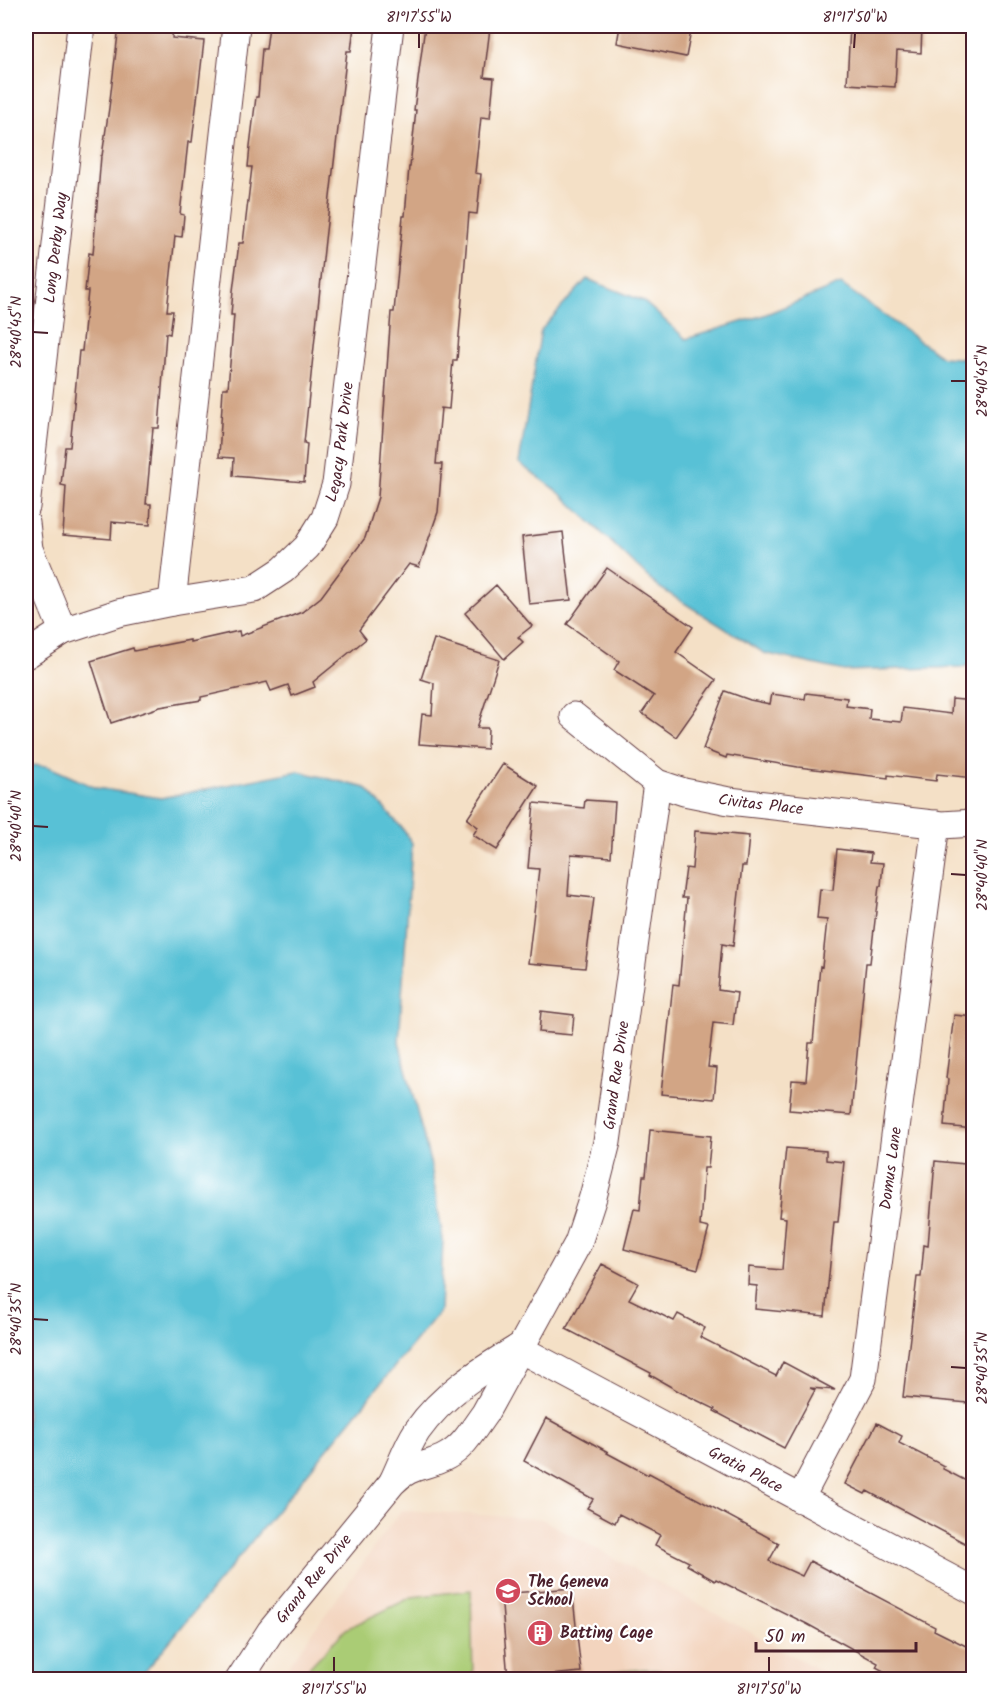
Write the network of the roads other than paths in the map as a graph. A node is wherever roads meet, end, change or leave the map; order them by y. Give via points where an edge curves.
1 (81, 26) edge
2 (236, 26) edge
3 (390, 26) edge
4 (26, 507) edge
5 (26, 523) edge
6 (172, 602) junction
7 (63, 631) junction
8 (26, 655) edge
9 (573, 716) dead end
10 (657, 783) junction
11 (974, 823) edge
12 (936, 824) junction
13 (518, 1348) junction
14 (392, 1482) junction
15 (800, 1499) junction
16 (974, 1591) edge
17 (239, 1680) edge

1 - 4 street, Long Derby Way
2 - 6 street
3 - 6 street, Legacy Park Drive via 336,484 325,518 307,547 283,570 254,589
5 - 7 street via 29,549
6 - 7 street, Legacy Park Drive via 118,613
7 - 8 street, Legacy Park Drive
9 - 10 street, Civitas Place
10 - 12 street, Civitas Place via 716,799
10 - 13 street, Grand Rue Drive via 601,1171 578,1243
11 - 12 street, Civitas Place
12 - 15 street, Domus Lane via 863,1379
13 - 14 street, Grand Rue Drive via 463,1383 427,1417
13 - 14 street, Grand Rue Drive via 485,1413 458,1448 436,1461 410,1468
13 - 15 street, Gratia Place
14 - 17 street, Grand Rue Drive via 270,1632
15 - 16 street, Gratia Place

